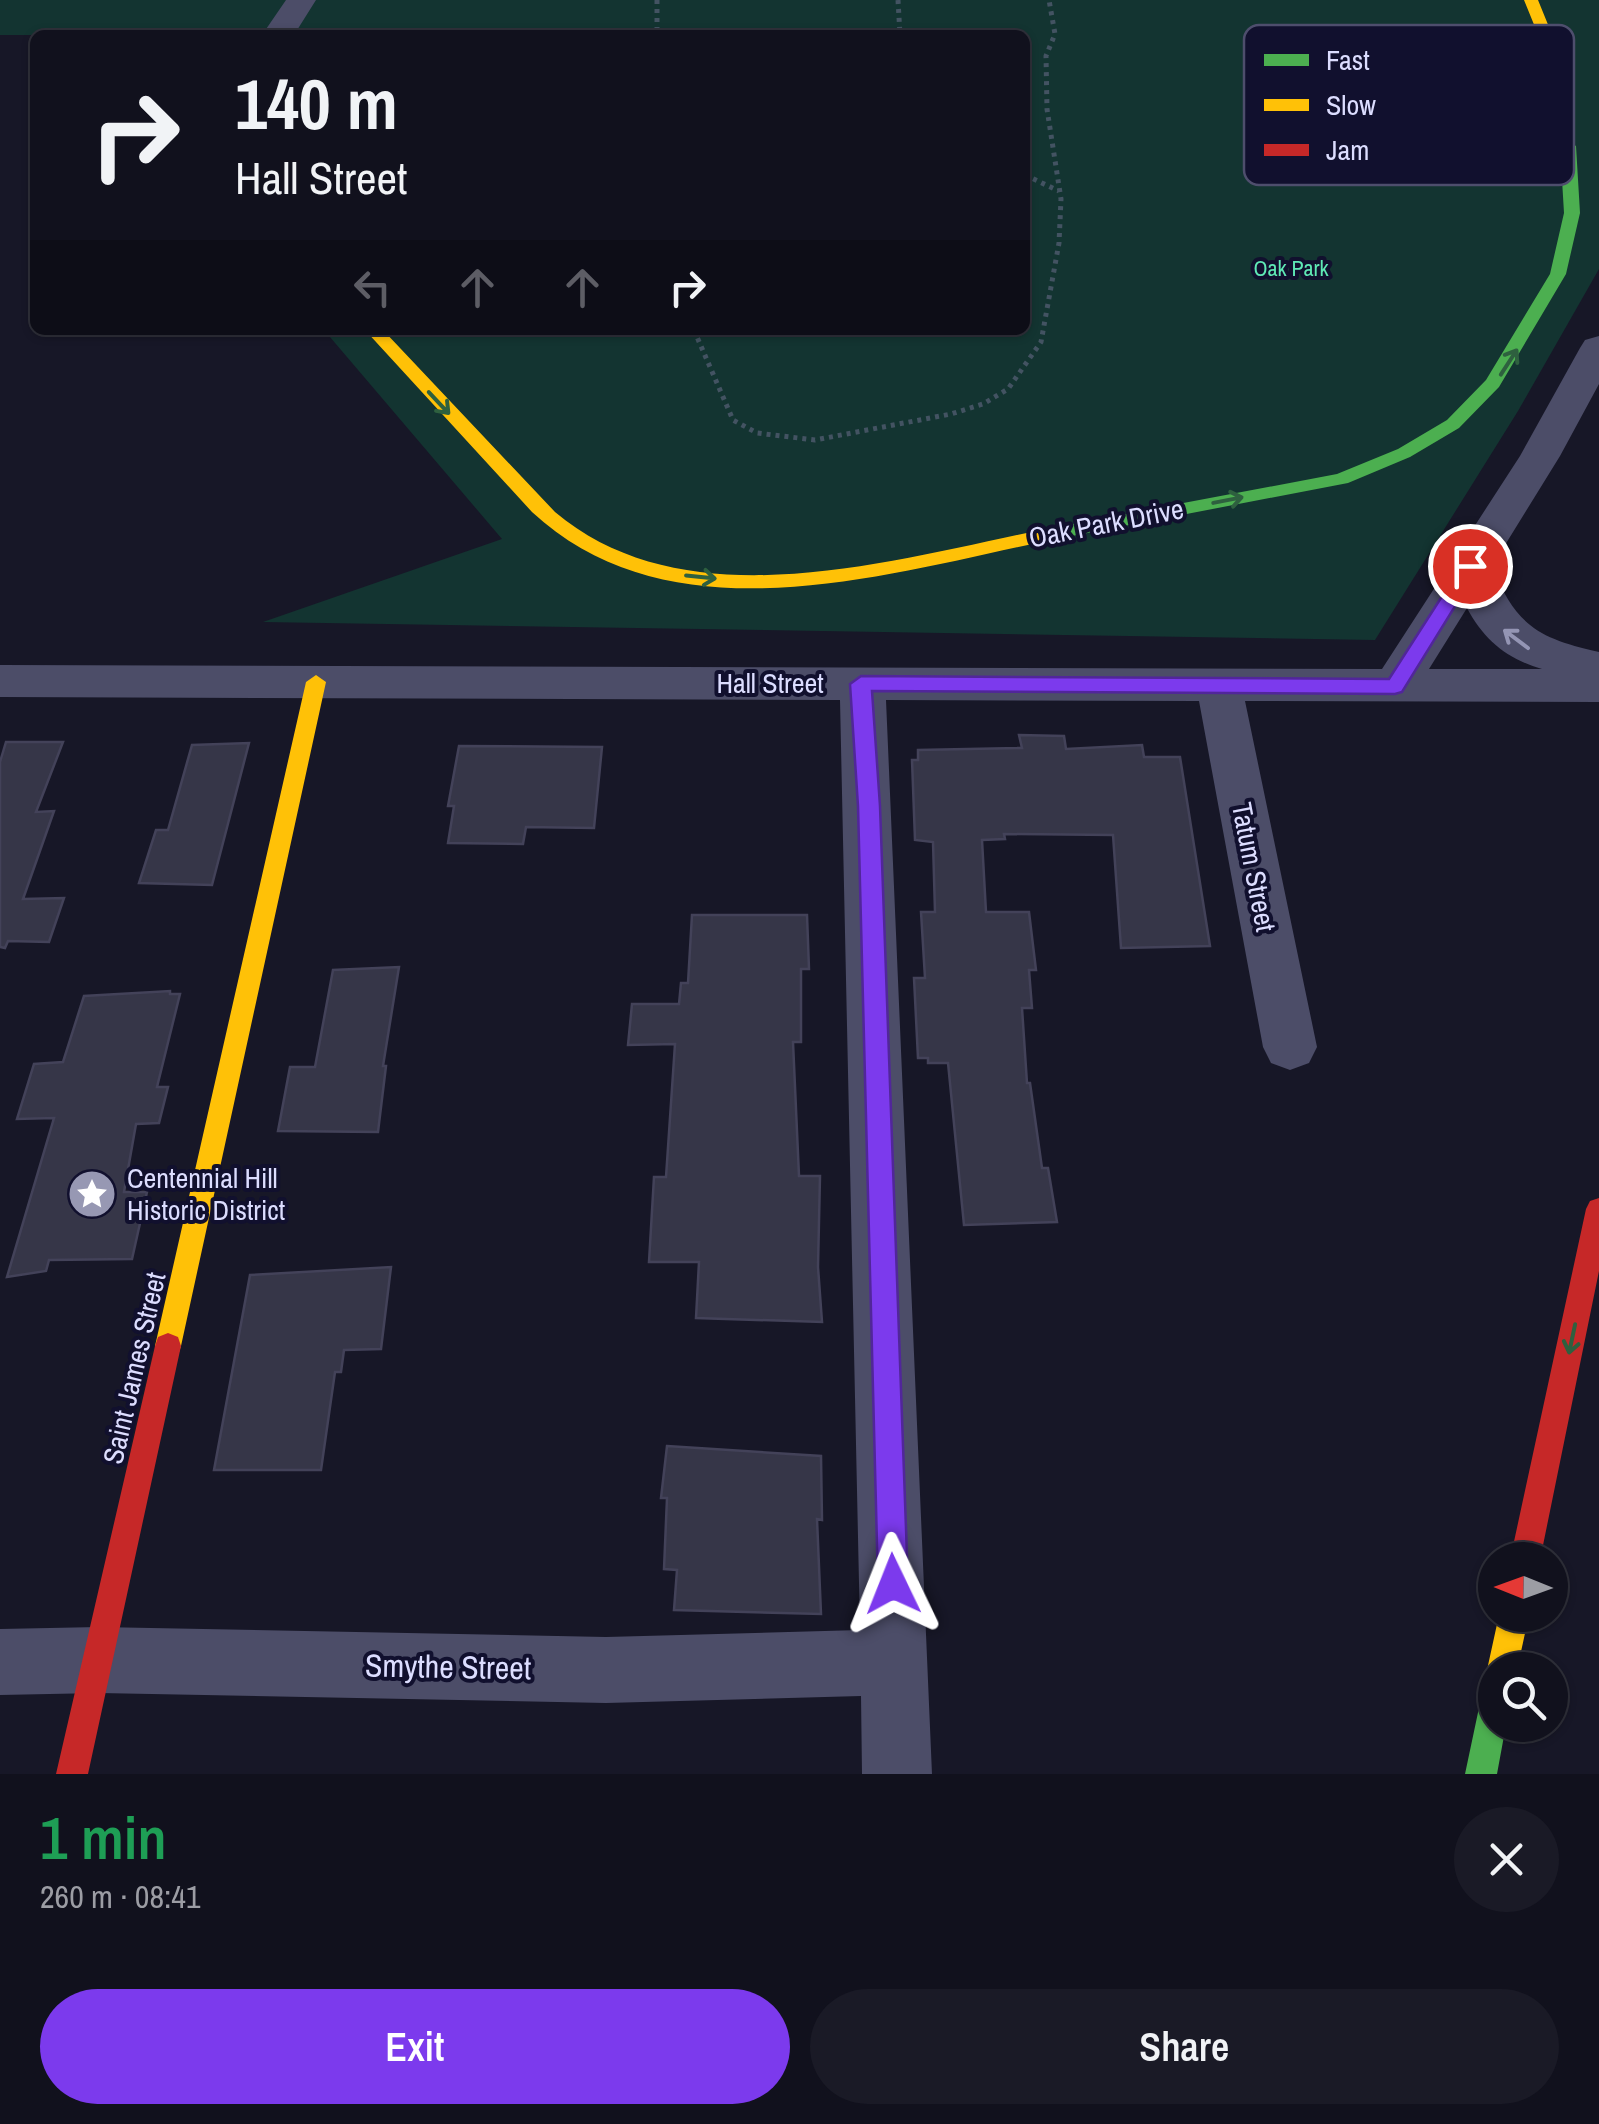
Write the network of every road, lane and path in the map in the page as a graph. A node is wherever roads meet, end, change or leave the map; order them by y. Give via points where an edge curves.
1 (300, 0) edge
2 (657, 0) edge
3 (898, 0) edge
4 (1048, 0) edge
5 (1531, 0) edge
6 (1544, 25) edge
7 (281, 30) edge
8 (658, 30) edge
9 (900, 30) edge
10 (1030, 177) edge
11 (1571, 185) edge
12 (1060, 192) junction
13 (379, 335) edge
14 (696, 335) edge
15 (1599, 348) edge
16 (1470, 566) junction
17 (1599, 668) edge
18 (0, 681) edge
19 (316, 682) junction
20 (861, 684) junction
21 (1219, 686) junction
22 (1395, 686) junction
23 (1599, 686) edge
24 (1290, 1047) dead end
25 (1599, 1209) edge
26 (1529, 1542) edge
27 (99, 1660) junction
28 (0, 1662) edge
29 (896, 1662) junction
30 (1487, 1742) edge
31 (72, 1774) edge
32 (897, 1774) edge
33 (1480, 1774) edge

1 - 7 street
2 - 8 path
3 - 9 path
4 - 12 path via 1055,34 1046,56 1047,109
6 -> 5 main road, Oak Park Drive
10 - 12 path
13 -> 11 main road, Oak Park Drive via 547,517 585,543 680,575 806,580 1341,478 1389,462 1468,414 1510,362 1568,246
12 - 14 path via 1059,243 1041,342 1008,389 983,404 815,440 757,434 733,420
15 - 16 street
17 -> 16 street via 1521,647 1489,615
16 - 22 street
18 - 19 street, Hall Street
19 - 20 street, Hall Street
19 - 27 main road, Saint James Street
20 - 21 street, Hall Street
20 - 29 street
21 - 22 street, Hall Street
21 - 24 street, Tatum Street
22 - 23 street, Hall Street
25 -> 26 main road
27 - 28 street, Smythe Street
27 - 29 street, Smythe Street via 606,1670
27 - 31 main road, Saint James Street
29 - 32 street
30 - 33 main road

